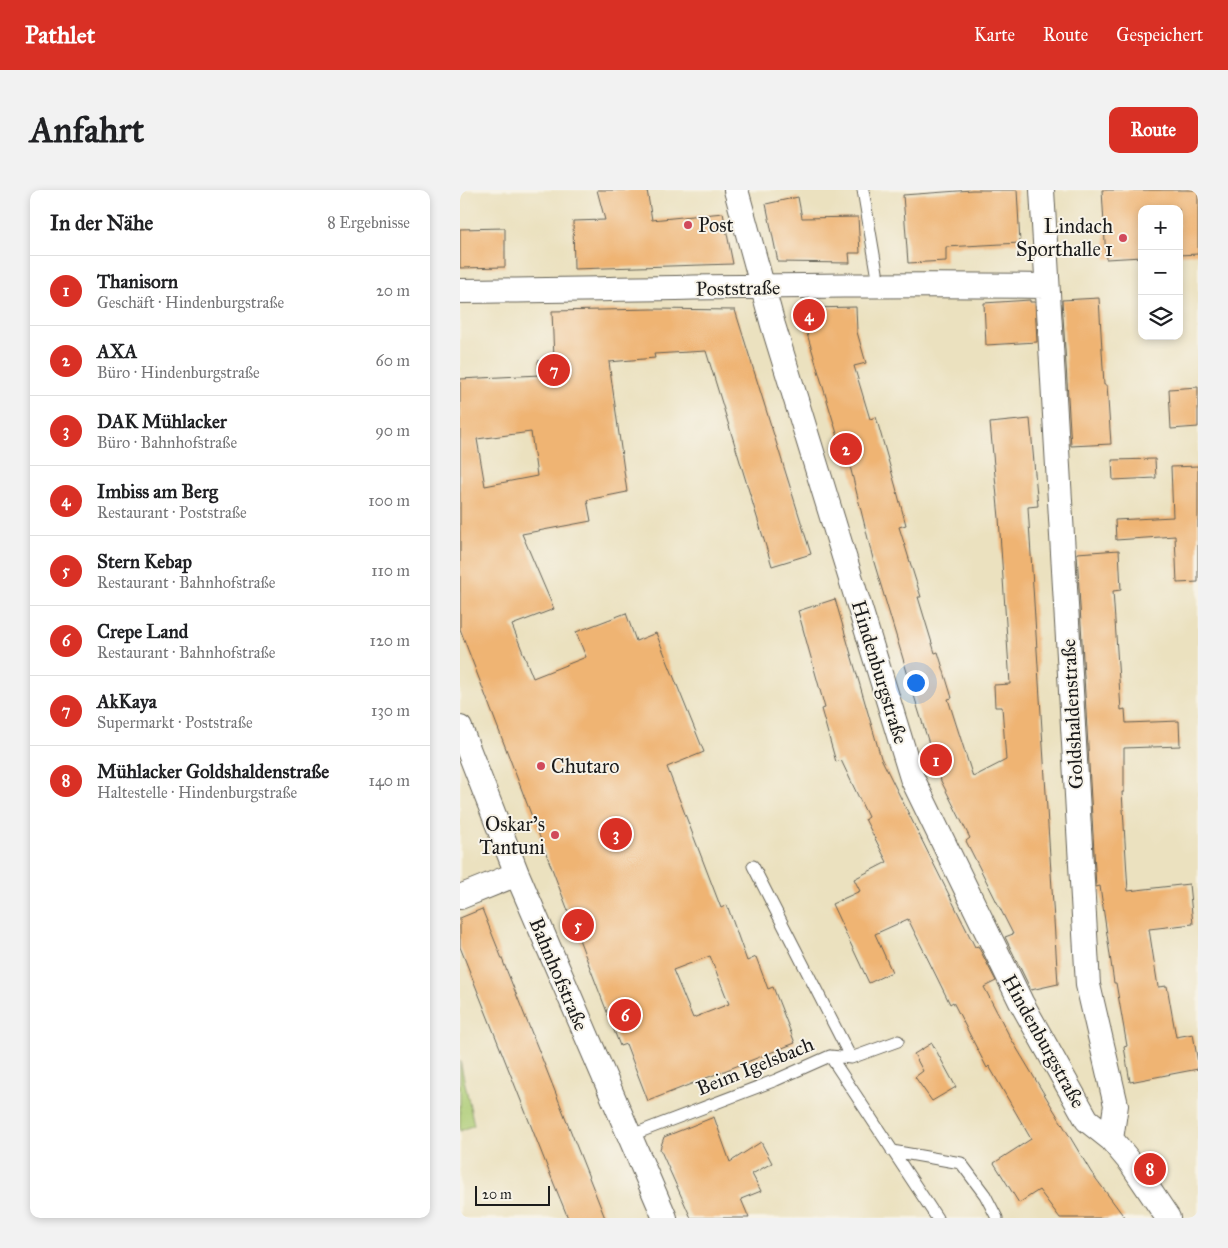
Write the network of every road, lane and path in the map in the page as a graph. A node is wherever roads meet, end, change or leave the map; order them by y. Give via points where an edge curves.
1 (736, 190) edge
2 (862, 190) edge
3 (1042, 190) edge
4 (879, 284) junction
5 (1046, 286) junction
6 (764, 288) junction
7 (460, 291) edge
8 (460, 728) edge
9 (753, 866) dead end
10 (516, 874) junction
11 (460, 897) edge
12 (898, 1041) dead end
13 (830, 1056) junction
14 (851, 1058) junction
15 (629, 1136) junction
16 (1111, 1139) junction
17 (892, 1151) junction
18 (664, 1218) edge
19 (937, 1218) edge
20 (997, 1218) edge
21 (1168, 1218) edge

1 - 6 street, Hindenburgstraße
2 - 4 lane
3 - 5 street, Goldshaldenstraße
4 - 5 street, Poststraße
4 - 6 street, Poststraße
5 - 16 street, Goldshaldenstraße via 1088,985 1116,1105
6 - 7 street, Poststraße
6 - 16 street, Hindenburgstraße via 912,778 1021,1002 1087,1120
8 - 10 street, Bahnhofstraße
9 - 14 lane
10 - 11 street
10 - 15 street, Bahnhofstraße
12 - 14 lane, Beim Igelsbach
13 - 14 lane, Beim Igelsbach
13 - 15 lane, Beim Igelsbach
13 - 17 lane
15 - 18 street, Bahnhofstraße
16 - 21 street, Hindenburgstraße
17 - 19 lane
17 - 20 lane via 961,1163 985,1195

